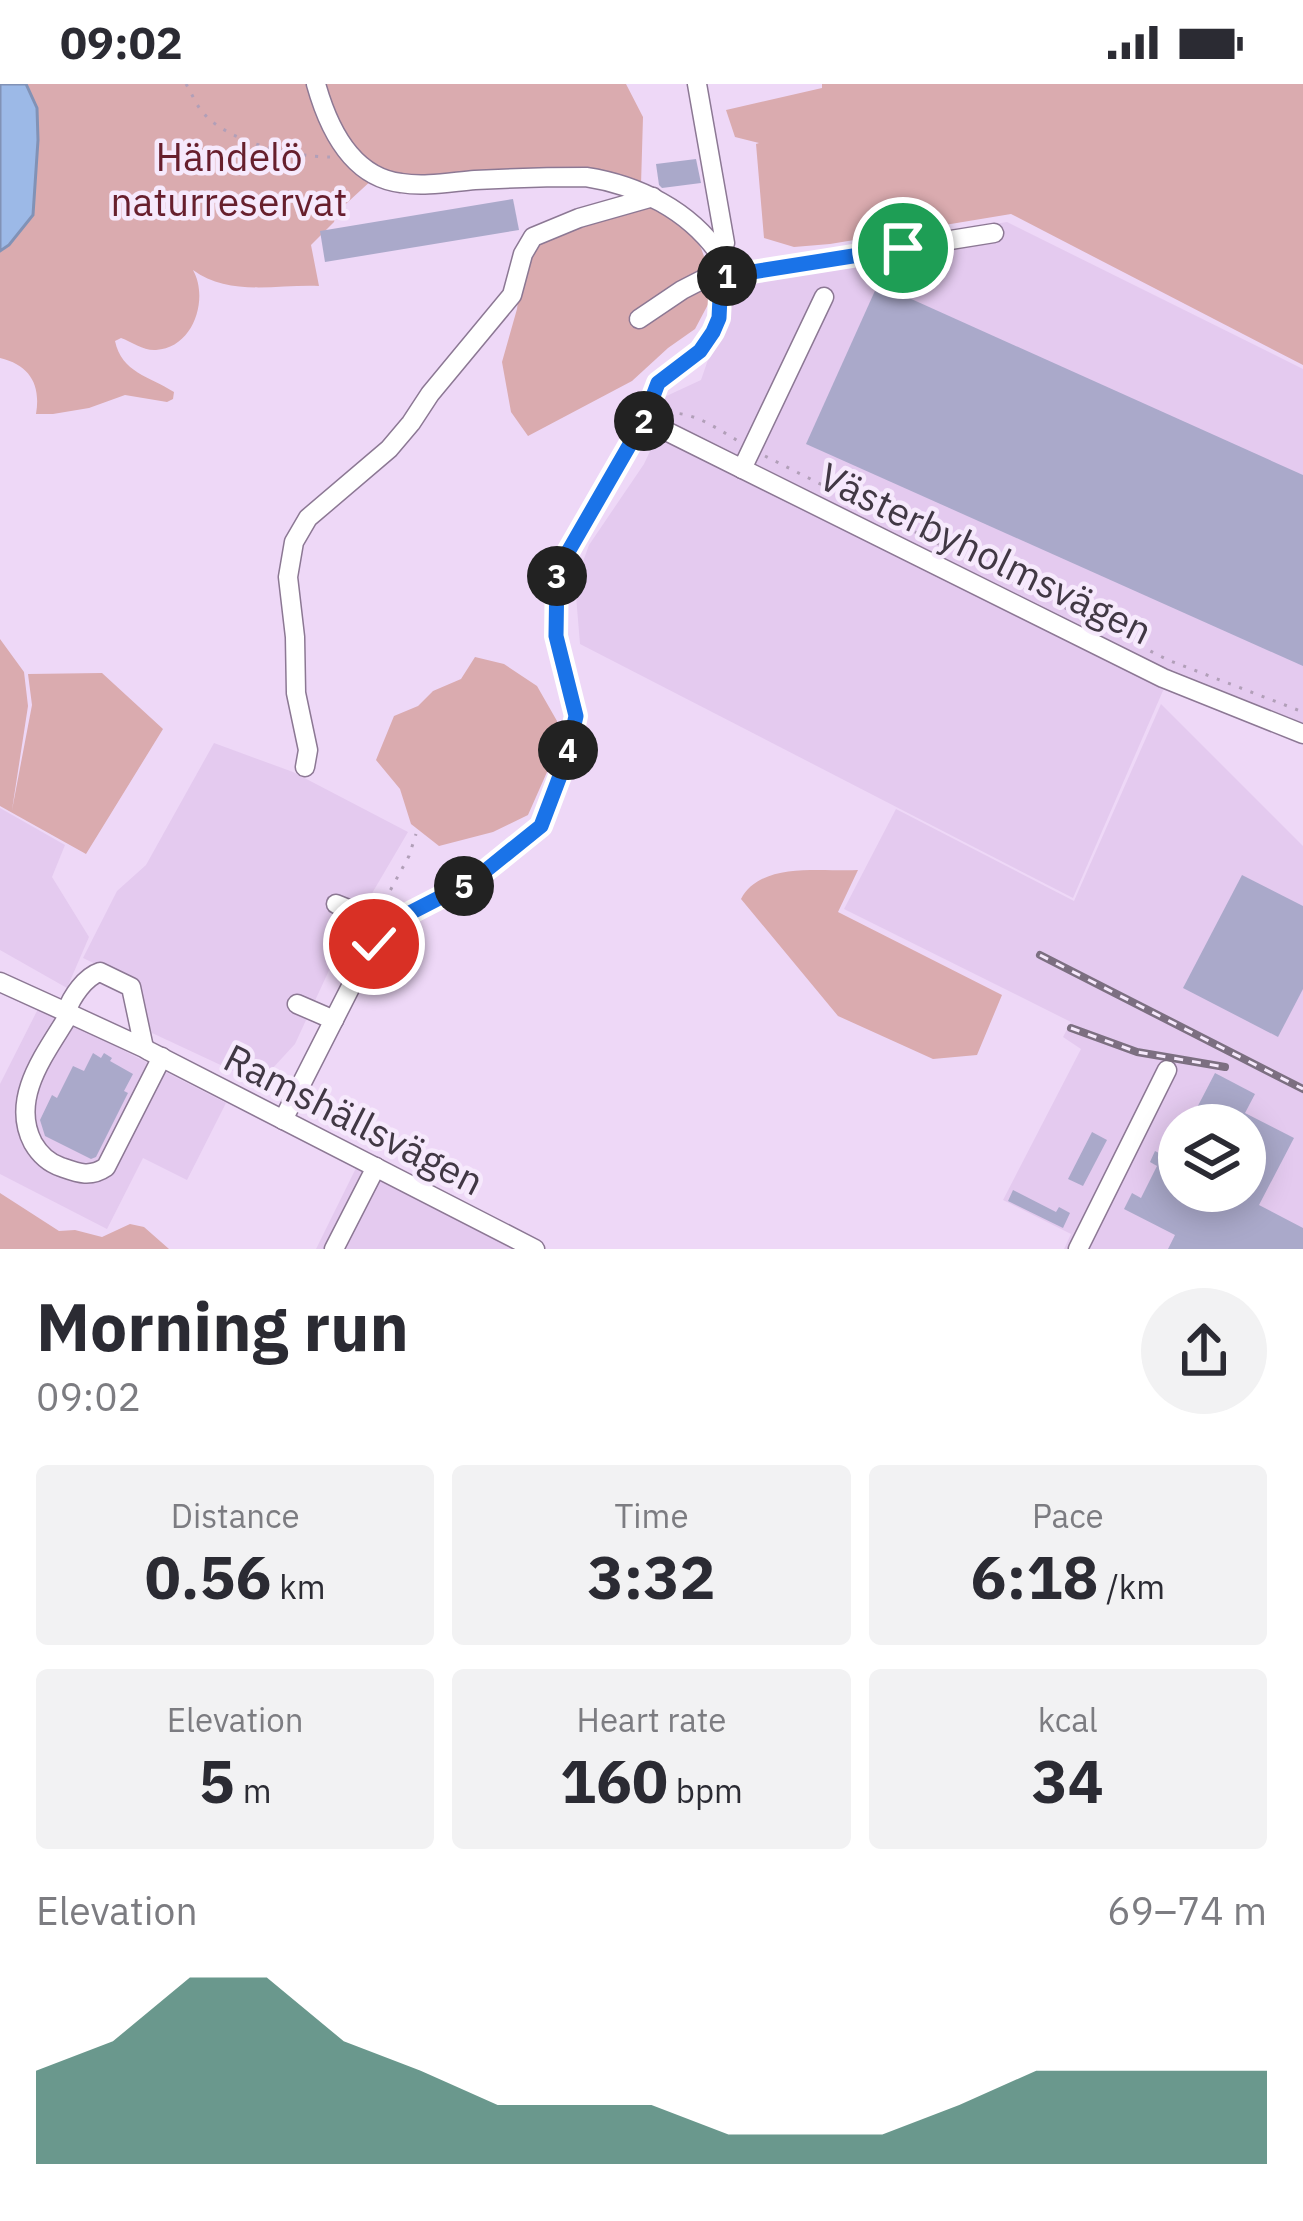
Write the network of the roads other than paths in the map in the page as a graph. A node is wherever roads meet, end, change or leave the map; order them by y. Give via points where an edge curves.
1 (316, 84) edge
2 (697, 84) edge
3 (653, 197) junction
4 (994, 233) dead end
5 (721, 267) junction
6 (824, 297) dead end
7 (639, 319) dead end
8 (644, 420) junction
9 (742, 469) junction
10 (1303, 734) edge
11 (304, 767) dead end
12 (336, 904) dead end
13 (378, 928) junction
14 (0, 982) edge
15 (297, 1004) dead end
16 (68, 1012) junction
17 (334, 1020) junction
18 (153, 1053) junction
19 (1167, 1070) dead end
20 (284, 1120) junction
21 (376, 1167) junction
22 (334, 1249) edge
23 (535, 1249) edge
24 (1078, 1249) edge

1 - 3 street via 341,145 387,181 586,176
2 - 5 street via 725,243
3 - 5 street via 711,242
3 - 11 street via 533,236 512,295 411,423 308,518 288,577
4 - 5 street
5 - 7 street
5 - 8 street via 713,332 658,383
6 - 9 street
8 - 9 street, Västerbyholmsvägen
8 - 13 street via 557,571 556,636 576,716 541,826 474,880
9 - 10 street, Västerbyholmsvägen via 1163,678
12 - 13 street
13 - 17 street
14 - 16 street, Ramshällsvägen
15 - 17 street
16 - 18 street, Ramshällsvägen
16 - 18 street via 100,972 131,987
16 - 18 street via 25,1104 32,1140 53,1164 80,1174 106,1167
17 - 20 street
18 - 20 street, Ramshällsvägen
19 - 24 street
20 - 21 street, Ramshällsvägen
21 - 22 street
21 - 23 street, Ramshällsvägen

